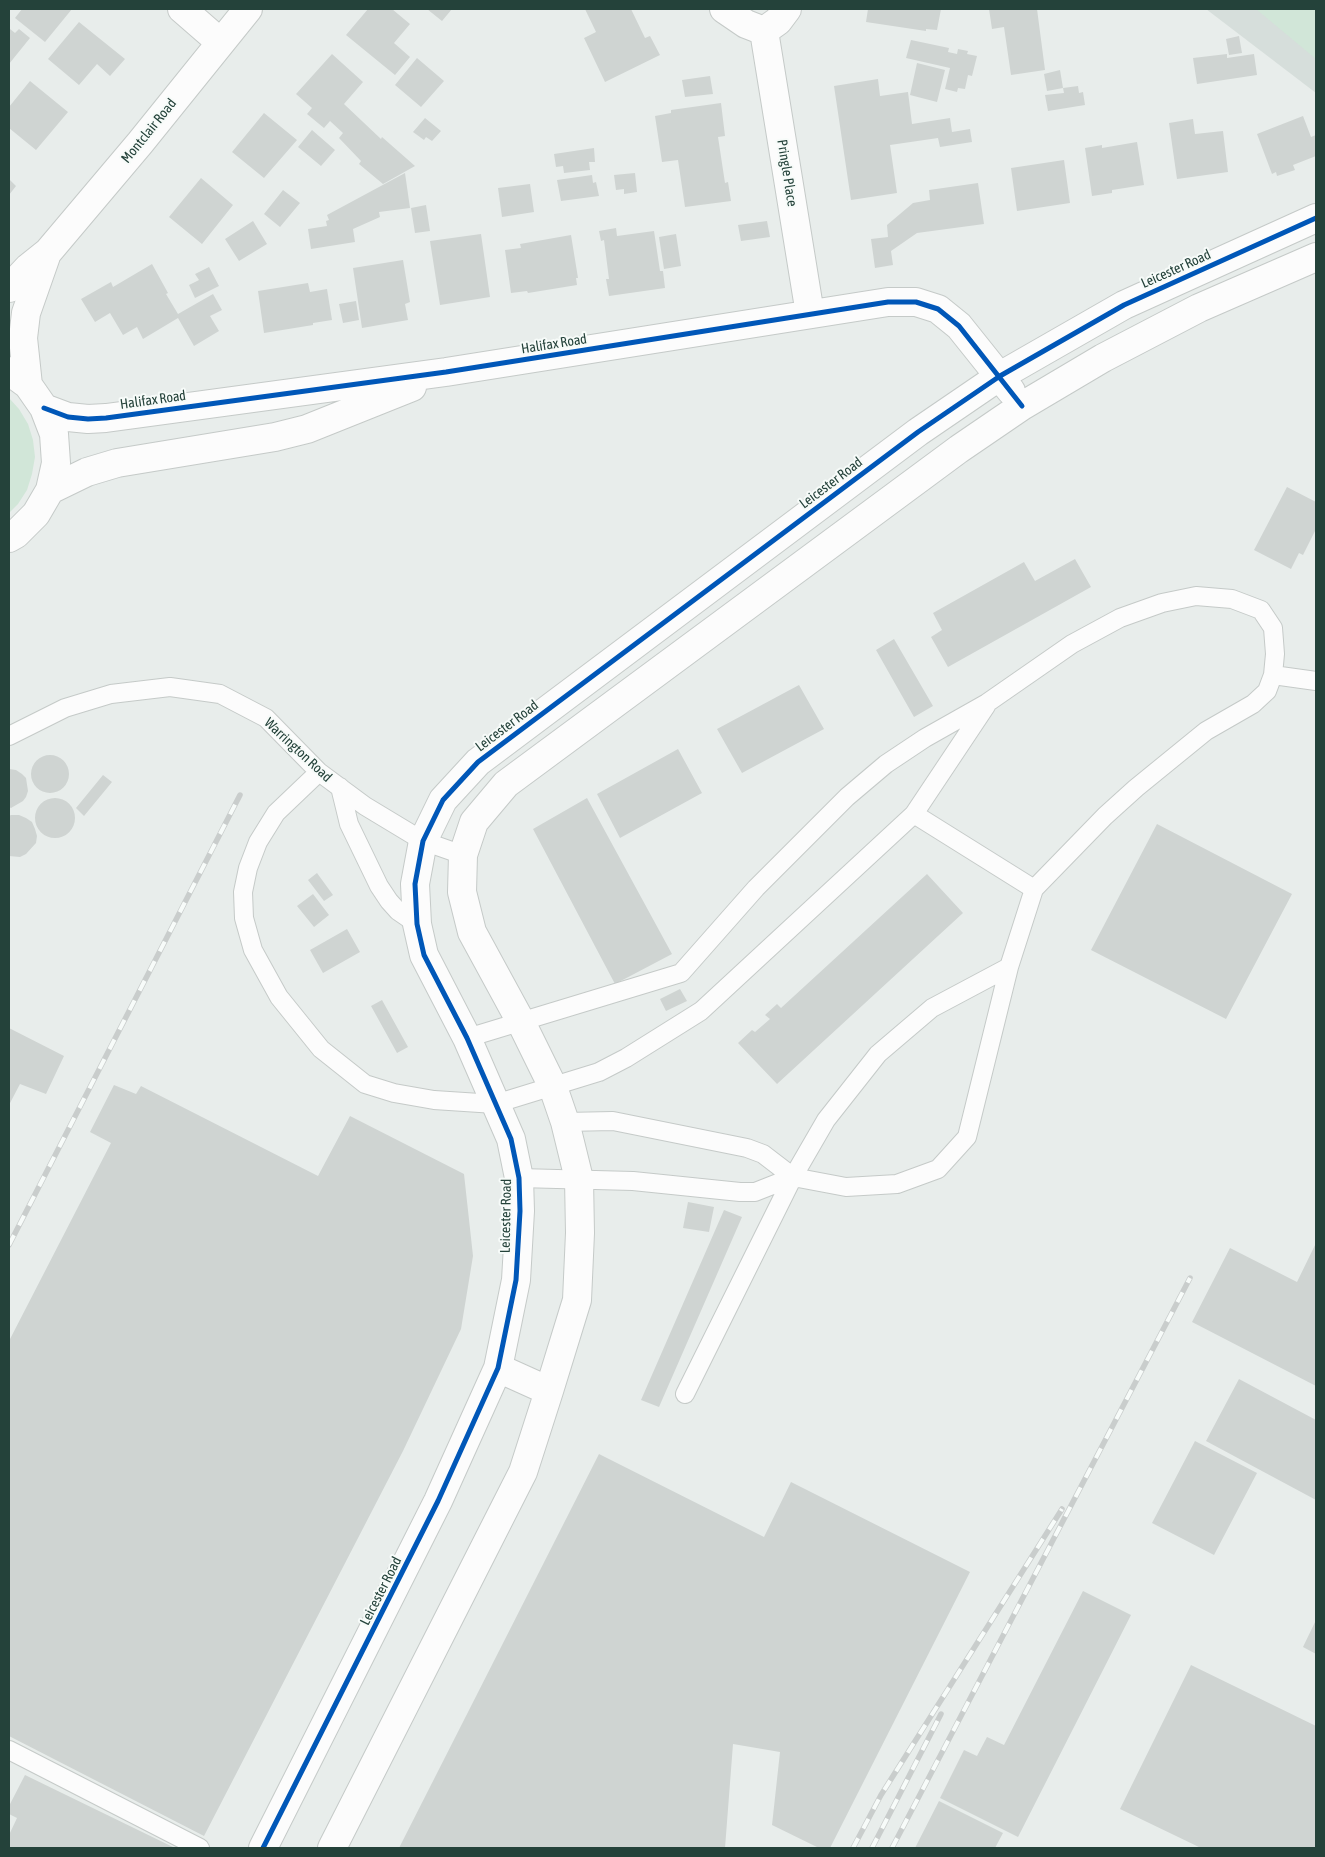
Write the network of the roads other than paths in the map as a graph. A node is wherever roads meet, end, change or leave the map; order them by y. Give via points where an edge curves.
1 (182, 9) edge
2 (248, 9) edge
3 (724, 9) edge
4 (787, 9) edge
5 (764, 31) junction
6 (220, 42) junction
7 (1316, 218) edge
8 (48, 252) junction
9 (1316, 257) edge
10 (9, 288) edge
11 (810, 314) junction
12 (446, 372) junction
13 (1000, 376) junction
14 (18, 378) edge
15 (1022, 406) junction
16 (44, 408) junction
17 (50, 490) junction
18 (9, 538) edge
19 (1273, 675) junction
20 (1316, 681) edge
21 (988, 703) junction
22 (9, 736) edge
23 (319, 772) junction
24 (340, 788) junction
25 (914, 814) junction
26 (423, 841) junction
27 (463, 855) junction
28 (1034, 889) junction
29 (417, 924) junction
30 (1009, 967) junction
31 (521, 1022) junction
32 (467, 1038) junction
33 (552, 1087) junction
34 (496, 1104) junction
35 (565, 1122) junction
36 (792, 1177) junction
37 (520, 1178) junction
38 (579, 1179) junction
39 (498, 1368) junction
40 (549, 1391) junction
41 (685, 1394) dead end
42 (9, 1750) edge
43 (200, 1848) edge
44 (263, 1848) edge
45 (332, 1848) edge

1 - 6 street
2 - 6 street, Montclair Road
3 - 5 street via 746,24
4 - 5 street
5 - 11 street, Pringle Place
6 - 8 street, Montclair Road
7 - 13 street, Leicester Road via 1124,305
8 - 10 street, Montclair Road
8 - 14 street, Montclair Road via 26,313
9 - 15 street via 1199,308 1103,358
11 - 12 street, Halifax Road
11 - 13 street, Halifax Road via 888,302 916,302 938,309 959,326
12 - 16 street, Halifax Road via 106,418 68,416
12 - 17 street, Halifax Road via 308,429 117,463 87,472
13 - 15 street, Halifax Road
13 - 26 street, Leicester Road via 918,432 478,762 443,800
14 - 16 street
15 - 27 street via 958,449 506,784 474,822
16 - 17 street via 54,434 56,463
17 - 18 street via 36,514
19 - 20 lane
19 - 21 lane via 1273,628 1261,610 1232,599 1196,596 1162,603 1120,618 1072,644
19 - 28 lane via 1267,691 1253,704 1206,731 1142,782 1104,816
21 - 25 lane
21 - 31 lane via 886,764 847,798 756,888 681,974
22 - 23 lane, Warrington Road via 65,708 112,694 170,687 220,694 266,718
23 - 24 lane, Warrington Road
23 - 34 lane via 276,813 258,842 248,868 243,892 244,918 253,950 279,997 321,1049 366,1084 434,1100
24 - 26 lane, Warrington Road
24 - 29 lane via 348,824 380,886 398,911
25 - 28 lane
25 - 33 lane via 701,1011 599,1072
26 - 27 lane, Warrington Road
26 - 29 street, Leicester Road via 415,884
27 - 31 street via 462,892 472,932
28 - 30 lane
29 - 32 street, Leicester Road via 424,955
30 - 36 lane via 932,1008 878,1054 826,1120
30 - 36 lane via 967,1137 938,1169 897,1184 846,1187
31 - 32 lane
31 - 33 street
32 - 34 street, Leicester Road
33 - 34 lane
33 - 35 street
34 - 37 street, Leicester Road via 511,1139
35 - 36 lane via 613,1121 747,1148 762,1154
35 - 38 street
36 - 38 lane via 755,1192
36 - 41 lane
37 - 38 lane
37 - 39 street, Leicester Road via 516,1280
38 - 40 street via 577,1300
39 - 40 street
39 - 44 street, Leicester Road via 438,1501
40 - 45 street via 523,1472
42 - 43 lane

